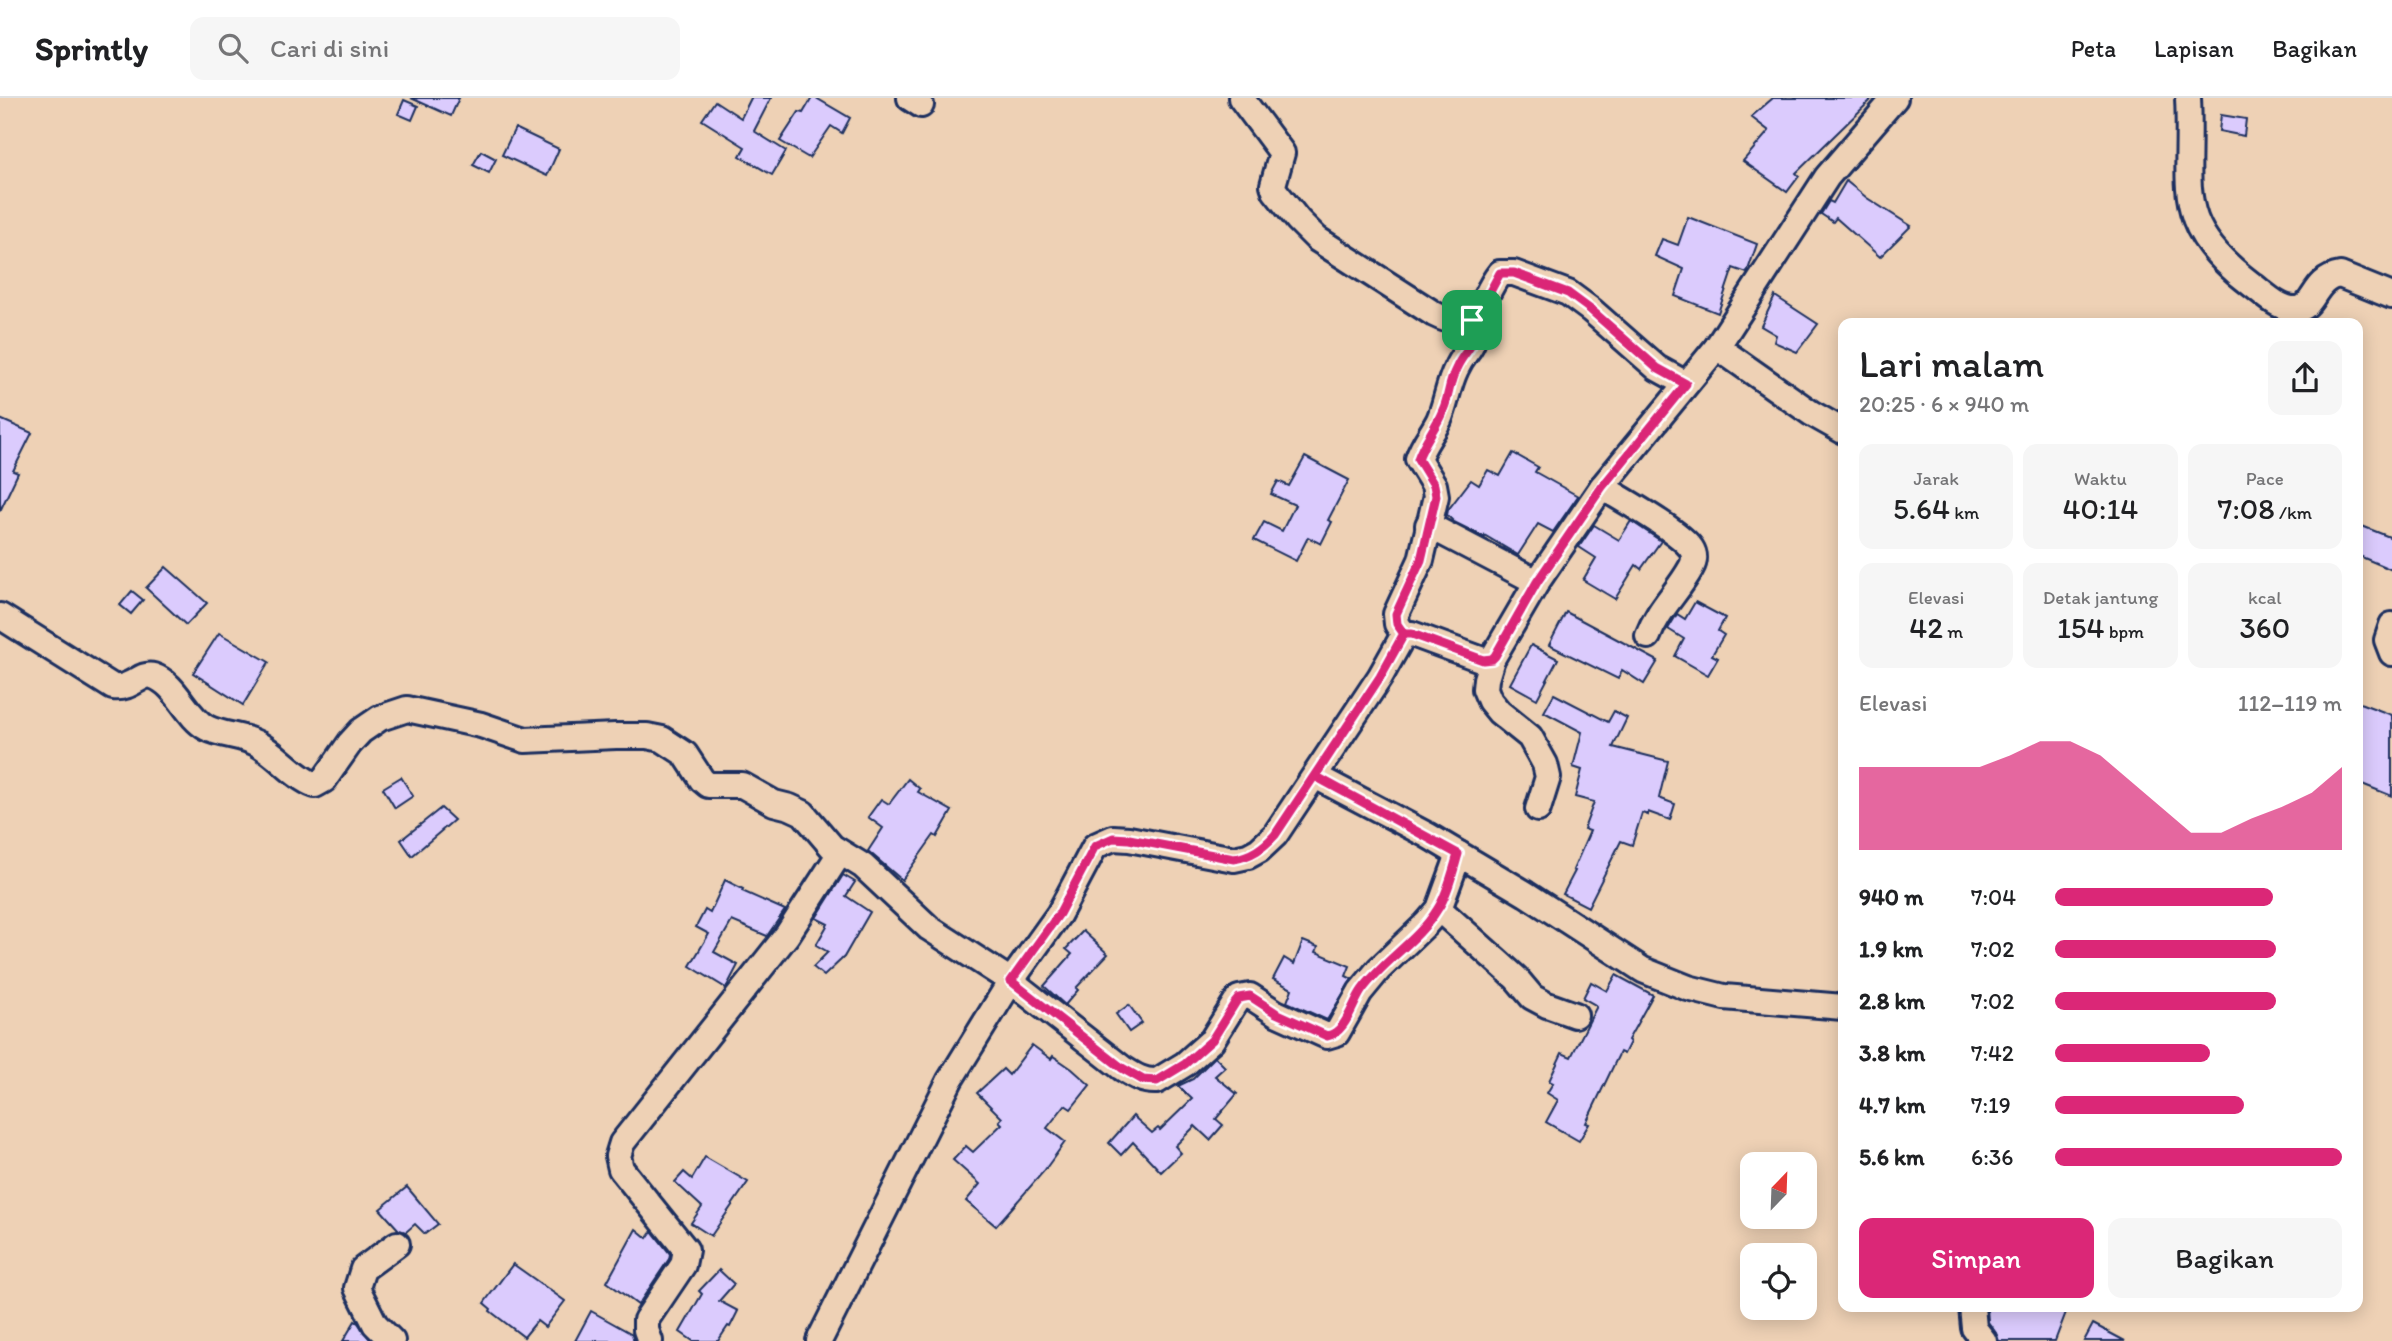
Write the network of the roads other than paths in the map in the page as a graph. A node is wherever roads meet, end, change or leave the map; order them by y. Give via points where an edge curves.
1 (1241, 98) edge
2 (1895, 98) edge
3 (2188, 98) edge
4 (2392, 296) edge
5 (1472, 320) junction
6 (1717, 347) junction
7 (1686, 384) junction
8 (1838, 428) edge
9 (1602, 487) junction
10 (1428, 525) junction
11 (1537, 582) junction
12 (0, 616) edge
13 (2392, 625) edge
14 (1404, 634) junction
15 (1648, 636) dead end
16 (2392, 653) edge
17 (1492, 659) junction
18 (1315, 776) junction
19 (1538, 809) dead end
20 (841, 853) junction
21 (1458, 854) junction
22 (1439, 909) junction
23 (1011, 981) junction
24 (1838, 1007) edge
25 (1575, 1016) dead end
26 (397, 1244) dead end
27 (1972, 1312) edge
28 (392, 1341) edge
29 (650, 1341) edge
30 (819, 1341) edge
31 (1984, 1341) edge

1 - 5 street via 1282,153 1275,191 1317,239 1434,314 1462,323
2 - 6 street via 1827,177
3 - 4 street via 2190,207 2218,256 2284,309 2306,306 2322,281 2340,275
5 - 7 street via 1500,273 1530,278 1568,293 1657,368
5 - 10 street via 1472,345 1457,365 1437,424 1418,459 1436,496
6 - 7 street
6 - 8 street
7 - 9 street
9 - 11 street
9 - 15 street via 1678,537 1695,556
10 - 11 street
10 - 14 street via 1421,560 1396,614
11 - 17 street
12 - 20 street via 113,687 155,677 207,728 254,742 315,785 324,780 361,731 380,718 407,709 524,740 647,736 662,739 685,754 708,785 742,785 803,813
13 - 16 street via 2386,640
14 - 17 street
14 - 18 street
17 - 19 street via 1486,679 1490,701 1530,737 1545,764 1548,777
18 - 21 street
18 - 23 street via 1275,835 1248,856 1234,859 1129,839 1102,841 1090,853 1059,914
20 - 23 street via 863,866 929,928
20 - 29 street via 787,935 622,1143 621,1169 686,1250 683,1265 646,1320
21 - 22 street
21 - 24 street via 1654,975 1724,997
22 - 23 street via 1379,969 1333,1035 1245,996 1235,1003 1212,1040 1157,1081 1143,1080 1122,1068
22 - 25 street via 1532,997
23 - 30 street via 950,1080
26 - 28 street via 363,1269 357,1288 375,1324
27 - 31 street via 1974,1328

